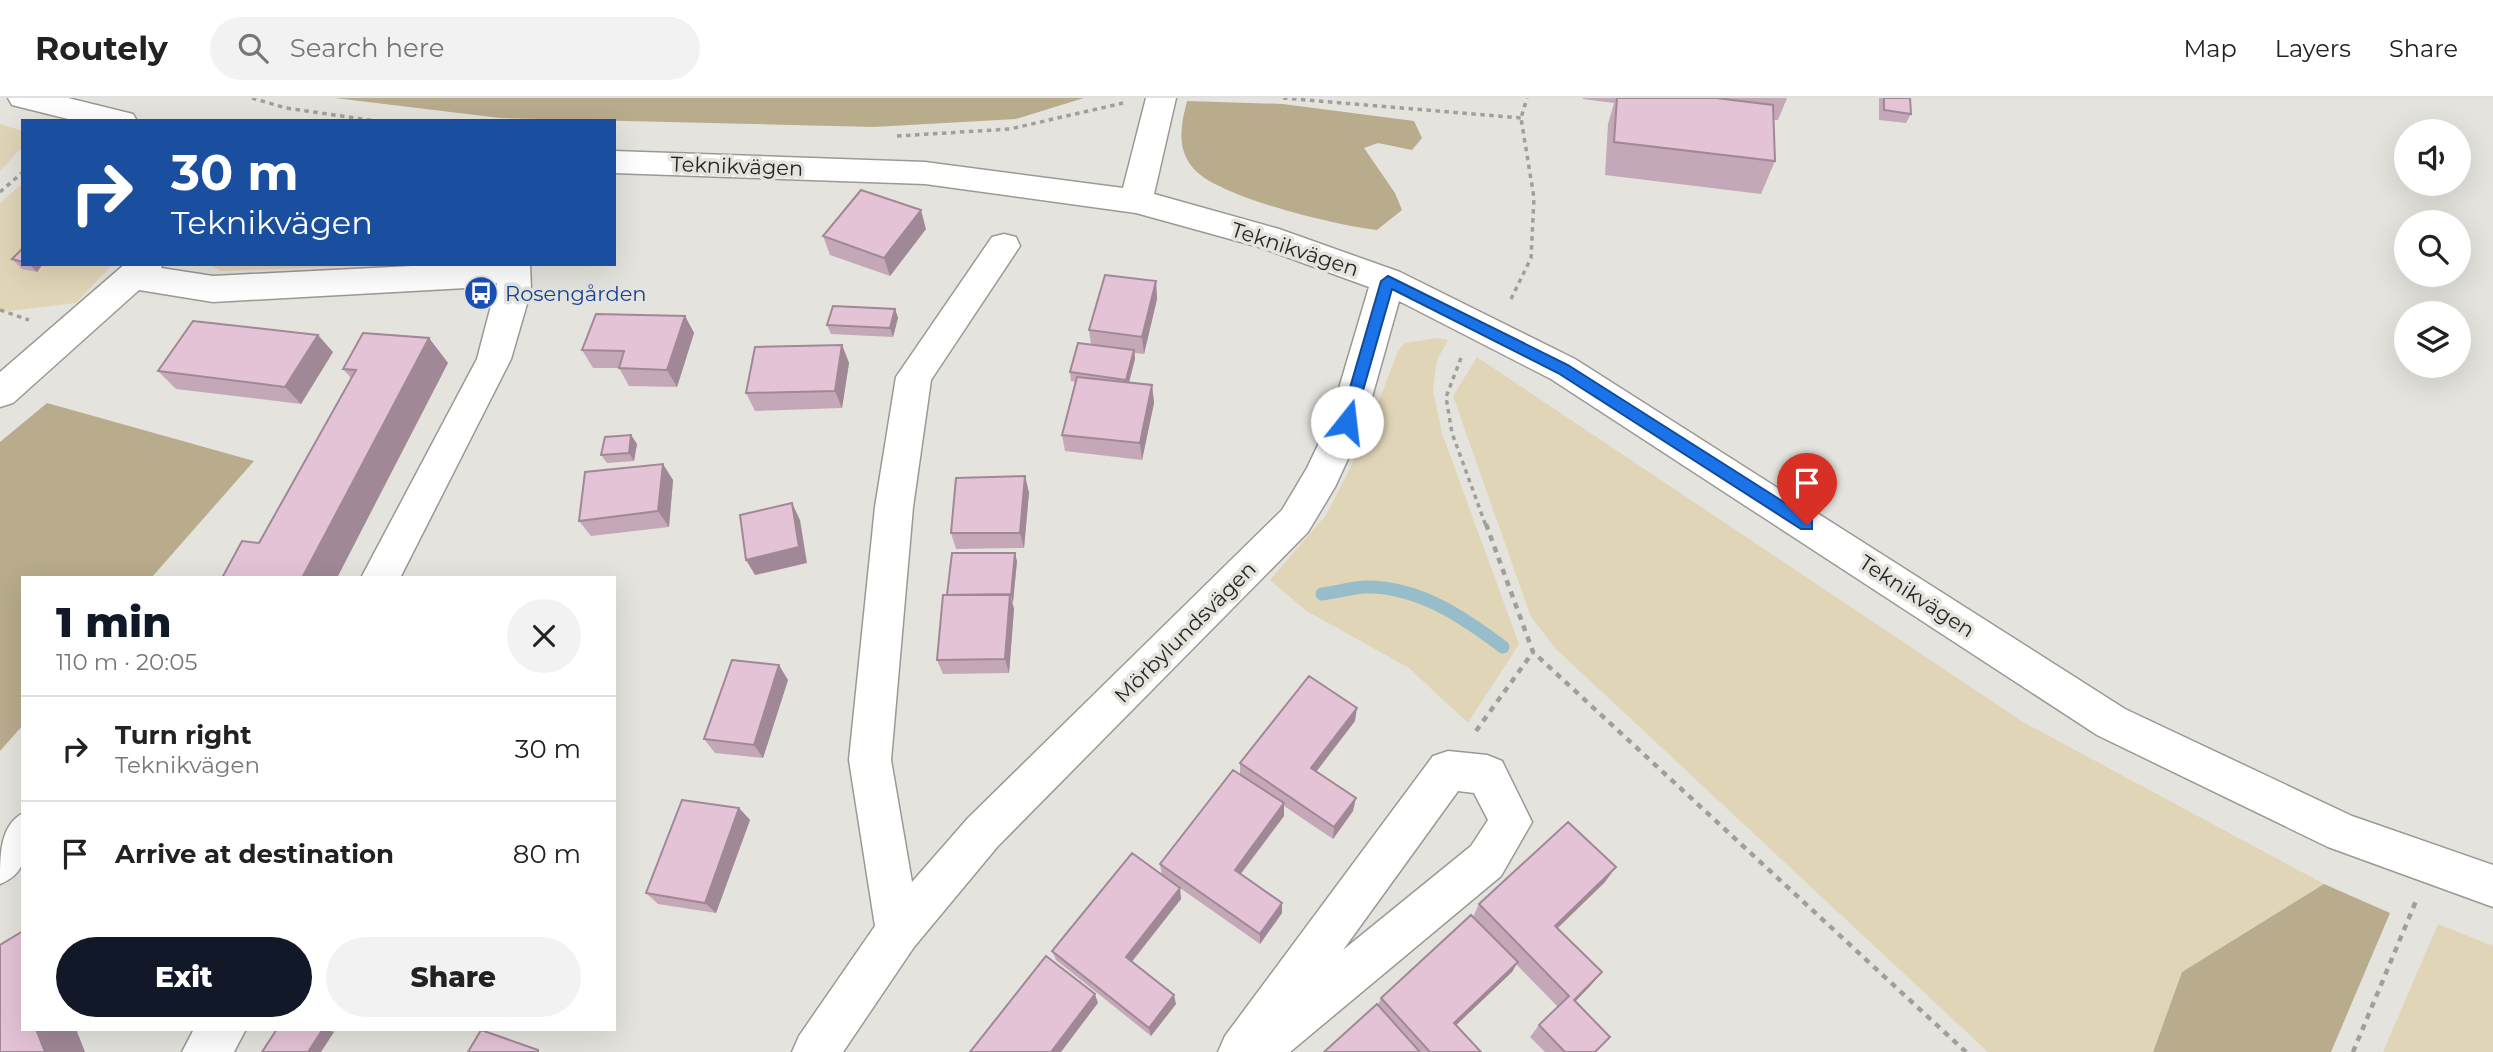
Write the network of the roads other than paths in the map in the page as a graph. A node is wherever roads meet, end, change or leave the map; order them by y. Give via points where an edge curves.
1 (23, 98) edge
2 (1161, 98) edge
3 (113, 119) edge
4 (616, 162) edge
5 (1136, 201) junction
6 (1004, 246) dead end
7 (508, 266) edge
8 (513, 266) edge
9 (142, 271) edge
10 (1388, 281) junction
11 (0, 393) edge
12 (381, 576) edge
13 (21, 836) edge
14 (0, 863) edge
15 (2493, 886) edge
16 (898, 931) junction
17 (221, 1031) edge
18 (205, 1052) edge
19 (815, 1052) edge
20 (1241, 1052) edge
21 (1254, 1052) edge

1 - 3 street
2 - 5 street
4 - 5 street, Teknikvägen via 946,174
5 - 10 street, Teknikvägen via 1268,237
6 - 16 street via 914,377 876,672 870,760
7 - 9 street via 484,275 212,289
8 - 12 street via 513,290 494,359
9 - 11 street
10 - 15 street, Teknikvägen via 1563,369 2111,722 2343,833
10 - 16 street, Mörbylundsvägen via 1347,422 1294,522 983,832
13 - 14 street
16 - 19 street, Mörbylundsvägen
17 - 18 street
20 - 21 street via 1448,770 1487,775 1511,821 1486,860

